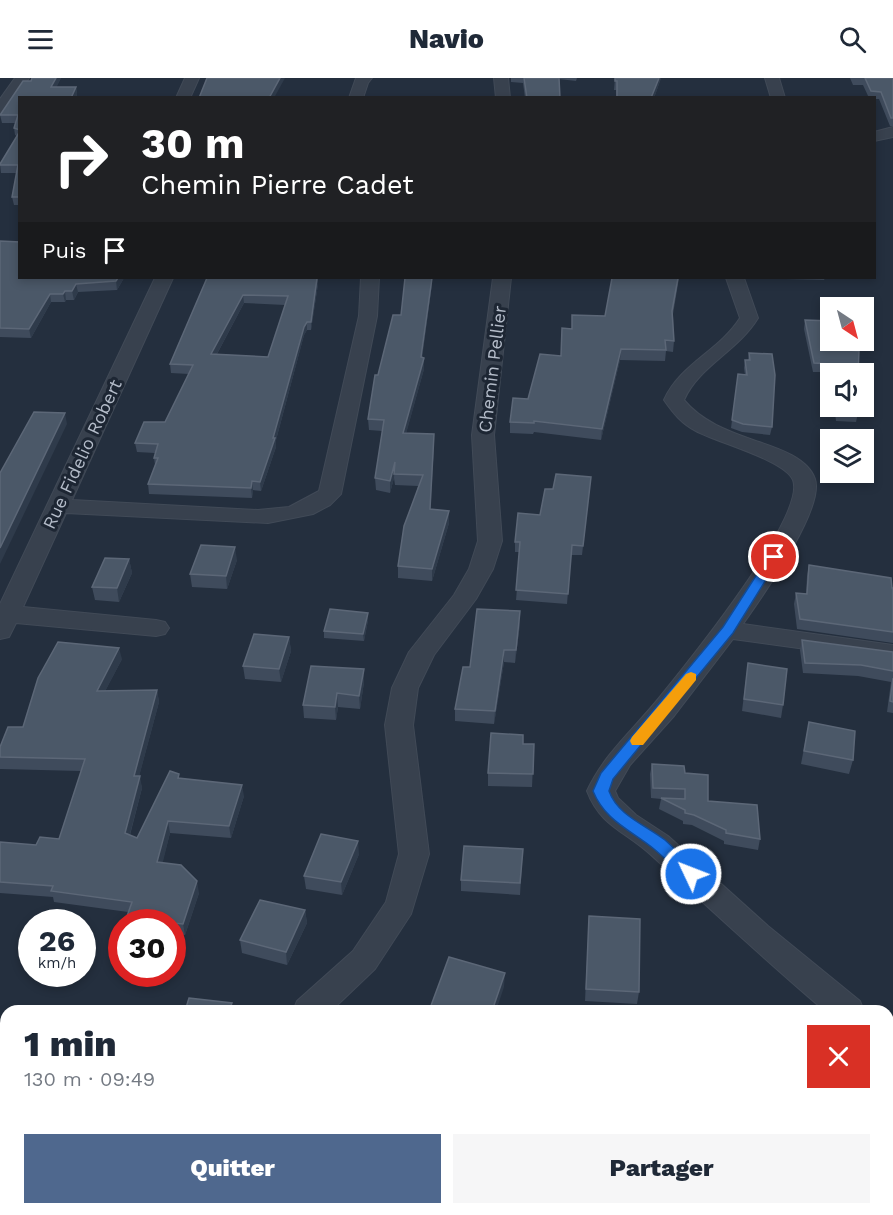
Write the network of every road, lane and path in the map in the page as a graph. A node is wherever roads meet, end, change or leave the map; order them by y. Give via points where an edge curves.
1 (22, 78) edge
2 (192, 78) edge
3 (365, 78) edge
4 (501, 78) edge
5 (772, 78) edge
6 (184, 96) edge
7 (357, 96) edge
8 (503, 96) edge
9 (777, 96) edge
10 (0, 110) edge
11 (893, 132) edge
12 (876, 136) edge
13 (164, 279) edge
14 (370, 279) edge
15 (502, 279) edge
16 (735, 279) edge
17 (57, 506) junction
18 (2, 619) edge
19 (156, 628) dead end
20 (728, 630) junction
21 (893, 653) edge
22 (315, 1005) edge
23 (841, 1005) edge

1 - 10 street
2 - 6 street
3 - 7 street
4 - 8 street
5 - 9 street
11 - 12 street
13 - 17 street, Rue Fidelio Robert
14 - 17 street via 368,316 330,494 318,504 301,512 258,517
15 - 22 street, Chemin Pellier via 483,435 489,541 481,569 464,599 422,652 405,688 399,725 414,854 400,905 364,960
16 - 20 street via 749,318 744,329 678,388 674,400 680,412 695,422 783,460 805,479 807,491 785,538
17 - 18 street, Rue Fidelio Robert
18 - 19 street
20 - 21 street
20 - 23 street via 606,777 601,791 606,804 626,823 658,844

